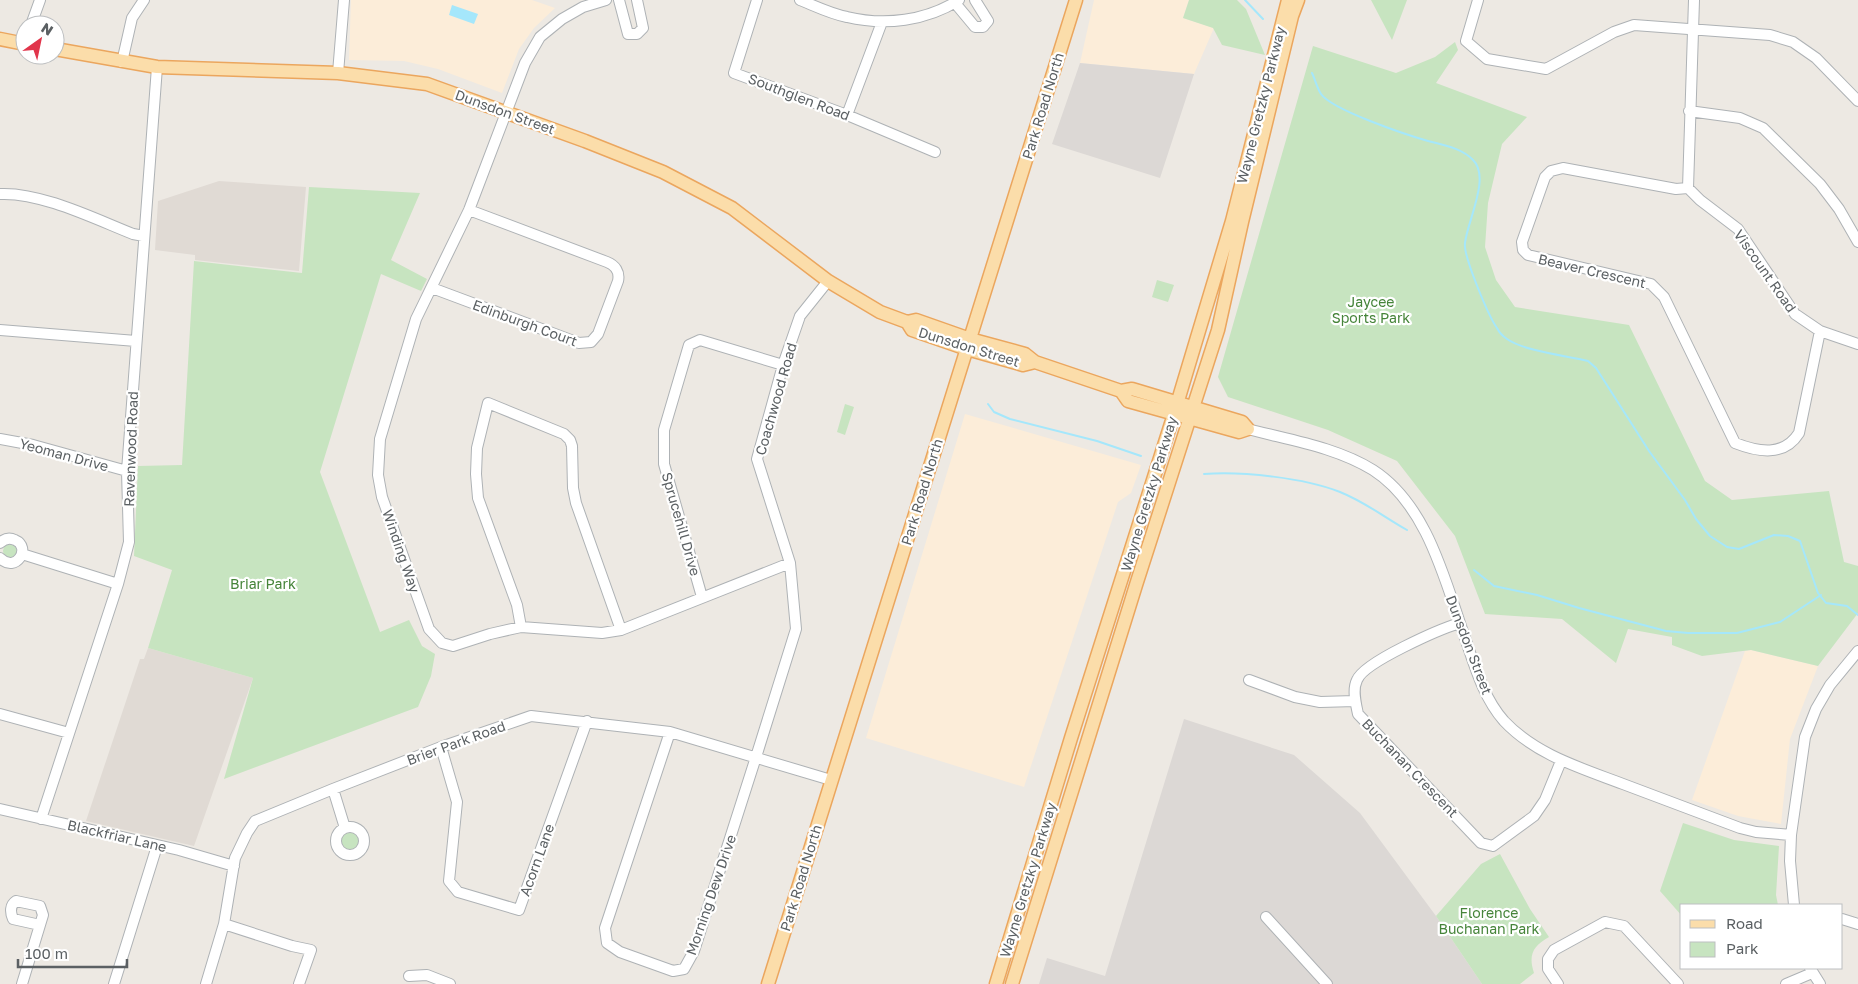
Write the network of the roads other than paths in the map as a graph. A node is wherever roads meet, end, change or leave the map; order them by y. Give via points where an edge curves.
1 (40, 0) edge
2 (144, 0) edge
3 (344, 0) edge
4 (606, 0) edge
5 (619, 0) edge
6 (637, 0) edge
7 (757, 0) edge
8 (800, 0) edge
9 (975, 0) edge
10 (1076, 0) edge
11 (1288, 0) edge
12 (1298, 0) edge
13 (1478, 0) edge
14 (1694, 0) edge
15 (957, 1) edge
16 (582, 3) edge
17 (35, 15) edge
18 (882, 22) junction
19 (1692, 28) junction
20 (0, 39) edge
21 (15, 41) edge
22 (65, 51) edge
23 (122, 62) junction
24 (156, 67) junction
25 (338, 73) junction
26 (1858, 101) edge
27 (1689, 111) junction
28 (506, 112) junction
29 (847, 115) junction
30 (935, 152) dead end
31 (1688, 188) junction
32 (0, 194) edge
33 (469, 210) junction
34 (144, 236) junction
35 (1858, 242) edge
36 (828, 281) junction
37 (432, 288) junction
38 (0, 330) edge
39 (1820, 331) junction
40 (136, 341) junction
41 (968, 344) junction
42 (1858, 344) edge
43 (783, 365) junction
44 (1176, 408) junction
45 (1191, 413) junction
46 (1248, 429) joint
47 (0, 440) edge
48 (127, 472) junction
49 (0, 544) edge
50 (22, 554) junction
51 (0, 558) edge
52 (790, 563) junction
53 (118, 584) junction
54 (702, 596) junction
55 (1460, 623) junction
56 (521, 627) junction
57 (621, 630) junction
58 (1858, 651) edge
59 (1249, 680) dead end
60 (1355, 701) junction
61 (0, 714) edge
62 (587, 721) junction
63 (670, 732) junction
64 (69, 733) junction
65 (441, 747) junction
66 (756, 757) junction
67 (1561, 761) junction
68 (831, 780) junction
69 (333, 788) junction
70 (0, 810) edge
71 (41, 819) junction
72 (345, 828) dead end
73 (1791, 835) junction
74 (157, 846) junction
75 (234, 866) junction
76 (1794, 904) edge
77 (1266, 917) dead end
78 (1843, 919) edge
79 (224, 924) junction
80 (1858, 924) edge
81 (40, 925) dead end
82 (1811, 970) edge
83 (409, 976) dead end
84 (22, 984) edge
85 (114, 984) edge
86 (206, 984) edge
87 (298, 984) edge
88 (450, 984) edge
89 (768, 984) edge
90 (996, 984) edge
91 (1012, 984) edge
92 (1327, 984) edge
93 (1558, 984) edge
94 (1678, 984) edge
95 (1786, 984) edge
96 (1820, 984) edge

1 - 17 street
2 - 23 street via 132,18
3 - 25 street
4 - 16 street, Winding Way
5 - 6 street via 628,34 637,34 643,28
7 - 29 street, Southglen Road via 734,73
8 - 18 street via 846,17
9 - 15 street via 988,21 983,27 975,27
10 - 41 main road, Park Road North
11 - 44 main road, Wayne Gretzky Parkway via 1232,221
12 - 45 main road, Wayne Gretzky Parkway via 1218,330
13 - 19 street via 1466,41 1487,59 1546,70 1614,32 1634,25
14 - 19 street
15 - 18 street via 920,18
16 - 28 street, Winding Way via 540,37 525,63
18 - 29 street
19 - 26 street via 1770,35 1794,42 1816,58
19 - 27 street
20 - 21 main road
22 - 23 main road, Dunsdon Street
23 - 24 main road, Dunsdon Street
24 - 25 main road, Dunsdon Street
24 - 34 street, Ravenwood Road
25 - 28 main road, Dunsdon Street via 427,84
27 - 31 street
27 - 35 street via 1740,118 1763,128 1820,184
28 - 33 street, Winding Way
28 - 36 main road, Dunsdon Street via 672,176 732,208
29 - 30 street, Southglen Road
31 - 39 street, Viscount Road via 1738,229 1795,314
31 - 39 street, Beaver Crescent via 1676,189 1563,168 1551,171 1545,177 1522,242 1523,250 1528,255 1651,284 1664,297 1735,443 1751,449 1767,452 1793,443 1799,433
32 - 34 street via 39,199
33 - 37 street, Winding Way
33 - 37 street, Edinburgh Court via 614,267 618,281 598,334 591,342 579,343
34 - 40 street, Ravenwood Road
36 - 41 main road, Dunsdon Street via 880,312 907,322 916,320
36 - 43 street, Coachwood Road via 800,316
37 - 56 street, Winding Way via 416,319 380,440 378,475 382,497 424,618 437,639 453,646
38 - 40 street
39 - 42 street, Viscount Road
40 - 48 street, Ravenwood Road
41 - 44 main road, Dunsdon Street via 1025,354 1034,362 1121,391 1132,389
41 - 68 main road, Park Road North
43 - 52 street, Coachwood Road via 757,459
43 - 54 street, Sprucehill Drive via 700,340 689,345 664,430 664,464
44 - 45 main road, Dunsdon Street
44 - 90 main road, Wayne Gretzky Parkway
45 - 46 main road, Dunsdon Street via 1242,422
45 - 91 main road, Wayne Gretzky Parkway
46 - 55 street, Dunsdon Street via 1349,458 1394,486 1432,544
47 - 48 street, Yeoman Drive via 33,445
48 - 53 street, Ravenwood Road via 129,542
49 - 50 street via 10,538 17,541 22,547
50 - 51 street via 13,563
50 - 53 street
52 - 54 street, Winding Way
52 - 66 street, Coachwood Road via 796,629
53 - 64 street, Ravenwood Road
54 - 57 street, Winding Way
55 - 60 street via 1445,627 1371,665 1357,680
55 - 67 street, Dunsdon Street via 1485,693 1504,720 1528,742
56 - 57 street, Winding Way via 602,633
56 - 57 street via 517,606 478,498 477,448 488,403 564,434 570,440 576,503
58 - 73 street via 1830,685 1810,722
59 - 60 street via 1295,698 1320,702
60 - 67 street, Buchanan Crescent via 1358,714 1481,843 1493,846 1534,816 1545,800
61 - 64 street
62 - 63 street, Brier Park Road
62 - 65 street, Brier Park Road via 531,716
62 - 65 street, Acorn Lane via 520,910 458,892 449,881 457,802
63 - 66 street, Brier Park Road
63 - 66 street, Morning Dew Drive via 605,928 607,943 620,952 673,971 684,969 694,951
64 - 71 street, Ravenwood Road
65 - 69 street, Brier Park Road
66 - 68 street, Brier Park Road
67 - 73 street, Dunsdon Street via 1740,828
68 - 89 main road, Park Road North
69 - 72 street
69 - 75 street, Brier Park Road via 255,821
70 - 71 street, Blackfriar Lane
71 - 74 street, Blackfriar Lane
73 - 76 street
74 - 75 street, Blackfriar Lane
74 - 85 street
75 - 79 street, Brier Park Road
77 - 92 street
78 - 80 street
79 - 86 street, Brier Park Road
79 - 87 street via 311,950
81 - 84 street
82 - 95 street
82 - 96 street
83 - 88 street via 427,975
93 - 94 street via 1548,968 1548,960 1554,950 1605,922 1624,926

